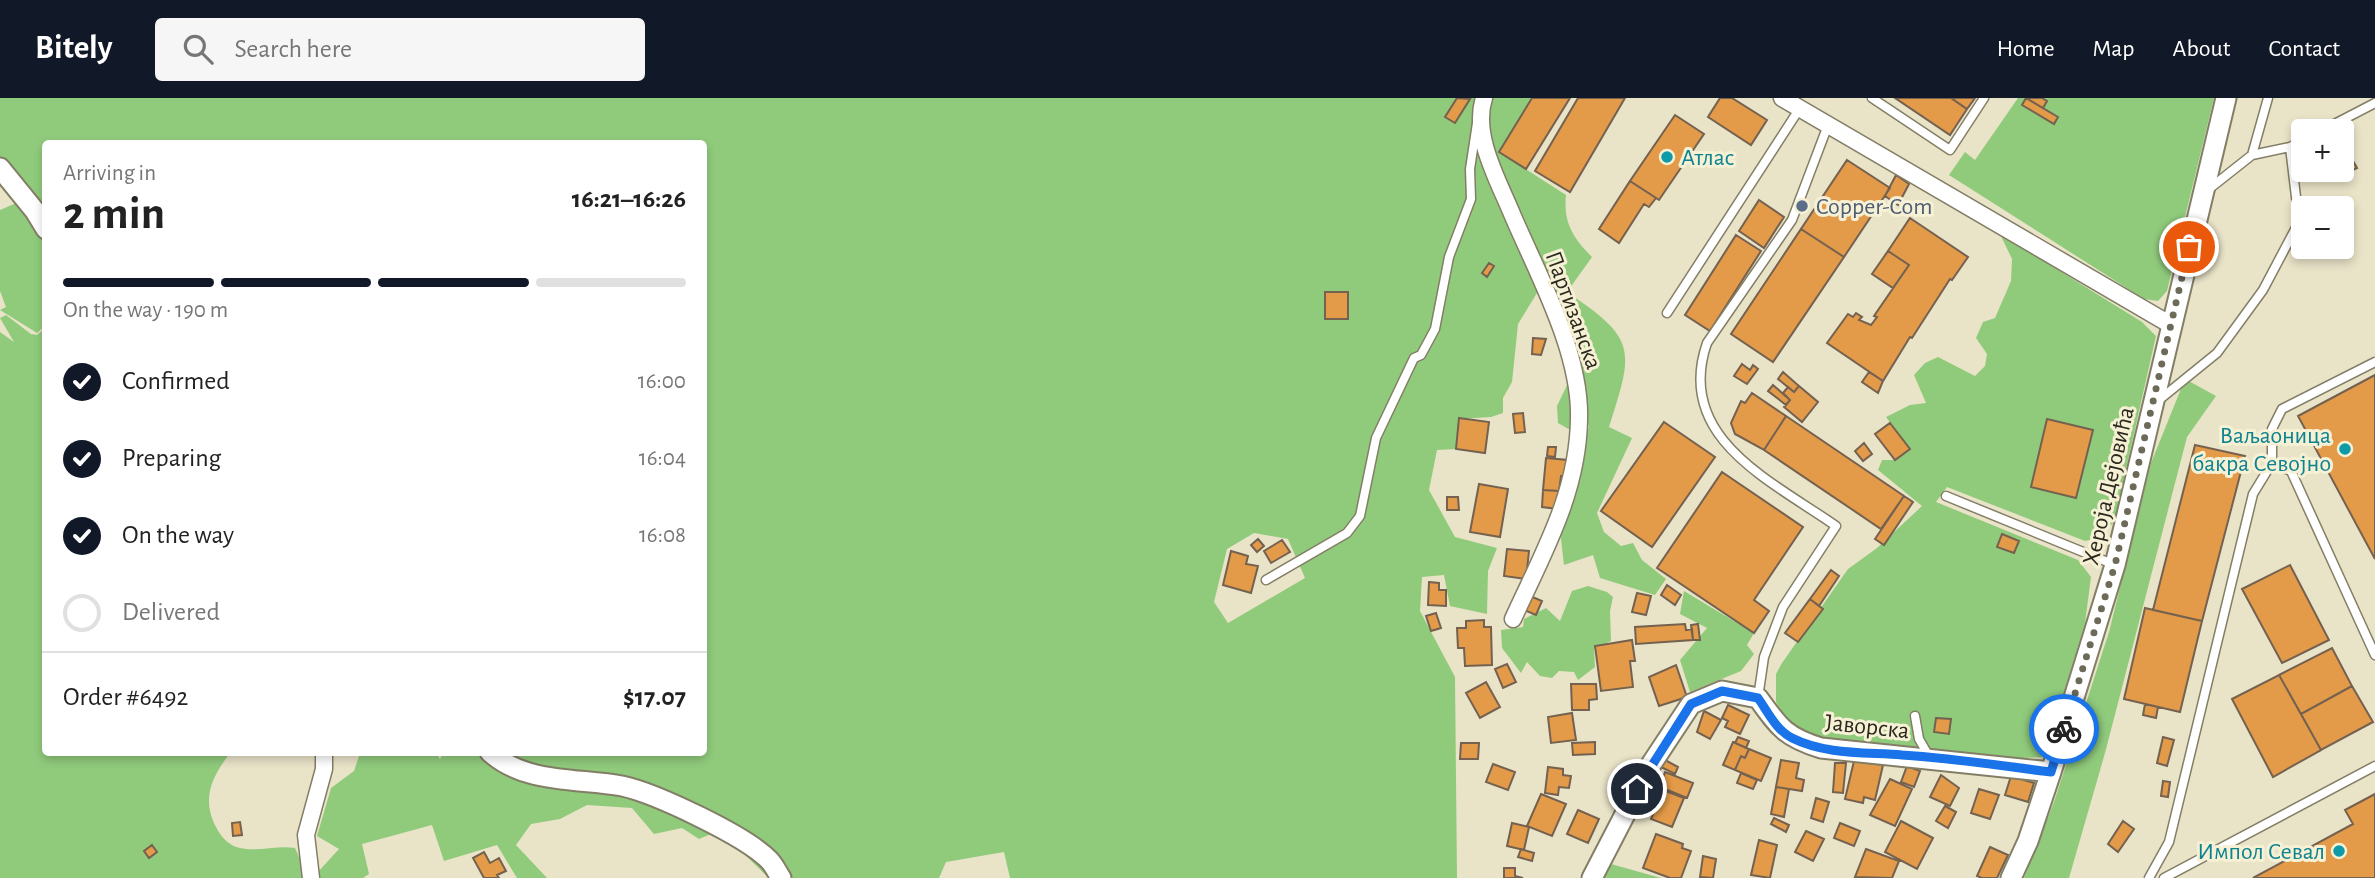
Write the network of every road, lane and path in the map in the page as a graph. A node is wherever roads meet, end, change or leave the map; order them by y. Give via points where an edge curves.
1 (1782, 98) edge
2 (1872, 98) edge
3 (1984, 98) edge
4 (2226, 98) edge
5 (2268, 98) edge
6 (2375, 103) edge
7 (1482, 105) edge
8 (1800, 108) junction
9 (2344, 119) edge
10 (1828, 125) junction
11 (2290, 147) joint
12 (2252, 155) junction
13 (0, 168) edge
14 (2201, 195) junction
15 (42, 222) edge
16 (1667, 313) dead end
17 (2171, 325) junction
18 (2375, 362) edge
19 (2152, 405) junction
20 (2272, 463) junction
21 (1946, 496) dead end
22 (2115, 565) junction
23 (1266, 580) dead end
24 (1513, 619) dead end
25 (2375, 655) edge
26 (1758, 698) junction
27 (1915, 716) dead end
28 (324, 756) edge
29 (494, 756) edge
30 (1930, 758) junction
31 (2375, 765) edge
32 (2051, 772) junction
33 (311, 878) edge
34 (781, 878) edge
35 (1592, 878) edge
36 (2011, 878) edge
37 (2149, 878) edge
38 (2164, 878) edge

1 - 8 street
2 - 3 lane via 1950,150
4 - 14 street, Хероја Дејовића
5 - 12 lane
6 - 9 lane
7 - 23 lane via 1472,137 1471,199 1449,257 1434,329 1421,355 1414,358 1376,438 1360,516 1347,533
7 - 24 street, Партизанска via 1493,170 1548,298 1578,392 1578,440 1570,491
8 - 10 street
8 - 16 lane
10 - 17 street
10 - 26 lane via 1792,220 1707,343 1700,363 1705,407 1721,442 1836,526 1783,607 1764,657
11 - 12 lane
11 - 19 lane via 2299,222 2263,290 2217,353
12 - 14 lane
13 - 15 street
14 - 17 street, Хероја Дејовића
17 - 19 street, Хероја Дејовића
18 - 20 lane via 2282,409 2272,429
19 - 22 street, Хероја Дејовића
20 - 25 lane via 2291,471
20 - 37 lane via 2253,494 2169,842
21 - 22 lane
22 - 32 street, Хероја Дејовића
26 - 30 street, Јаворска via 1777,727 1805,743 1864,754
26 - 35 street via 1722,691 1691,704 1650,766
27 - 30 lane via 1919,739
28 - 33 street via 306,835
29 - 34 street via 502,764 538,776 625,787 722,827 770,860
30 - 32 street, Јаворска
31 - 38 lane
32 - 36 street, Хероја Дејовића

